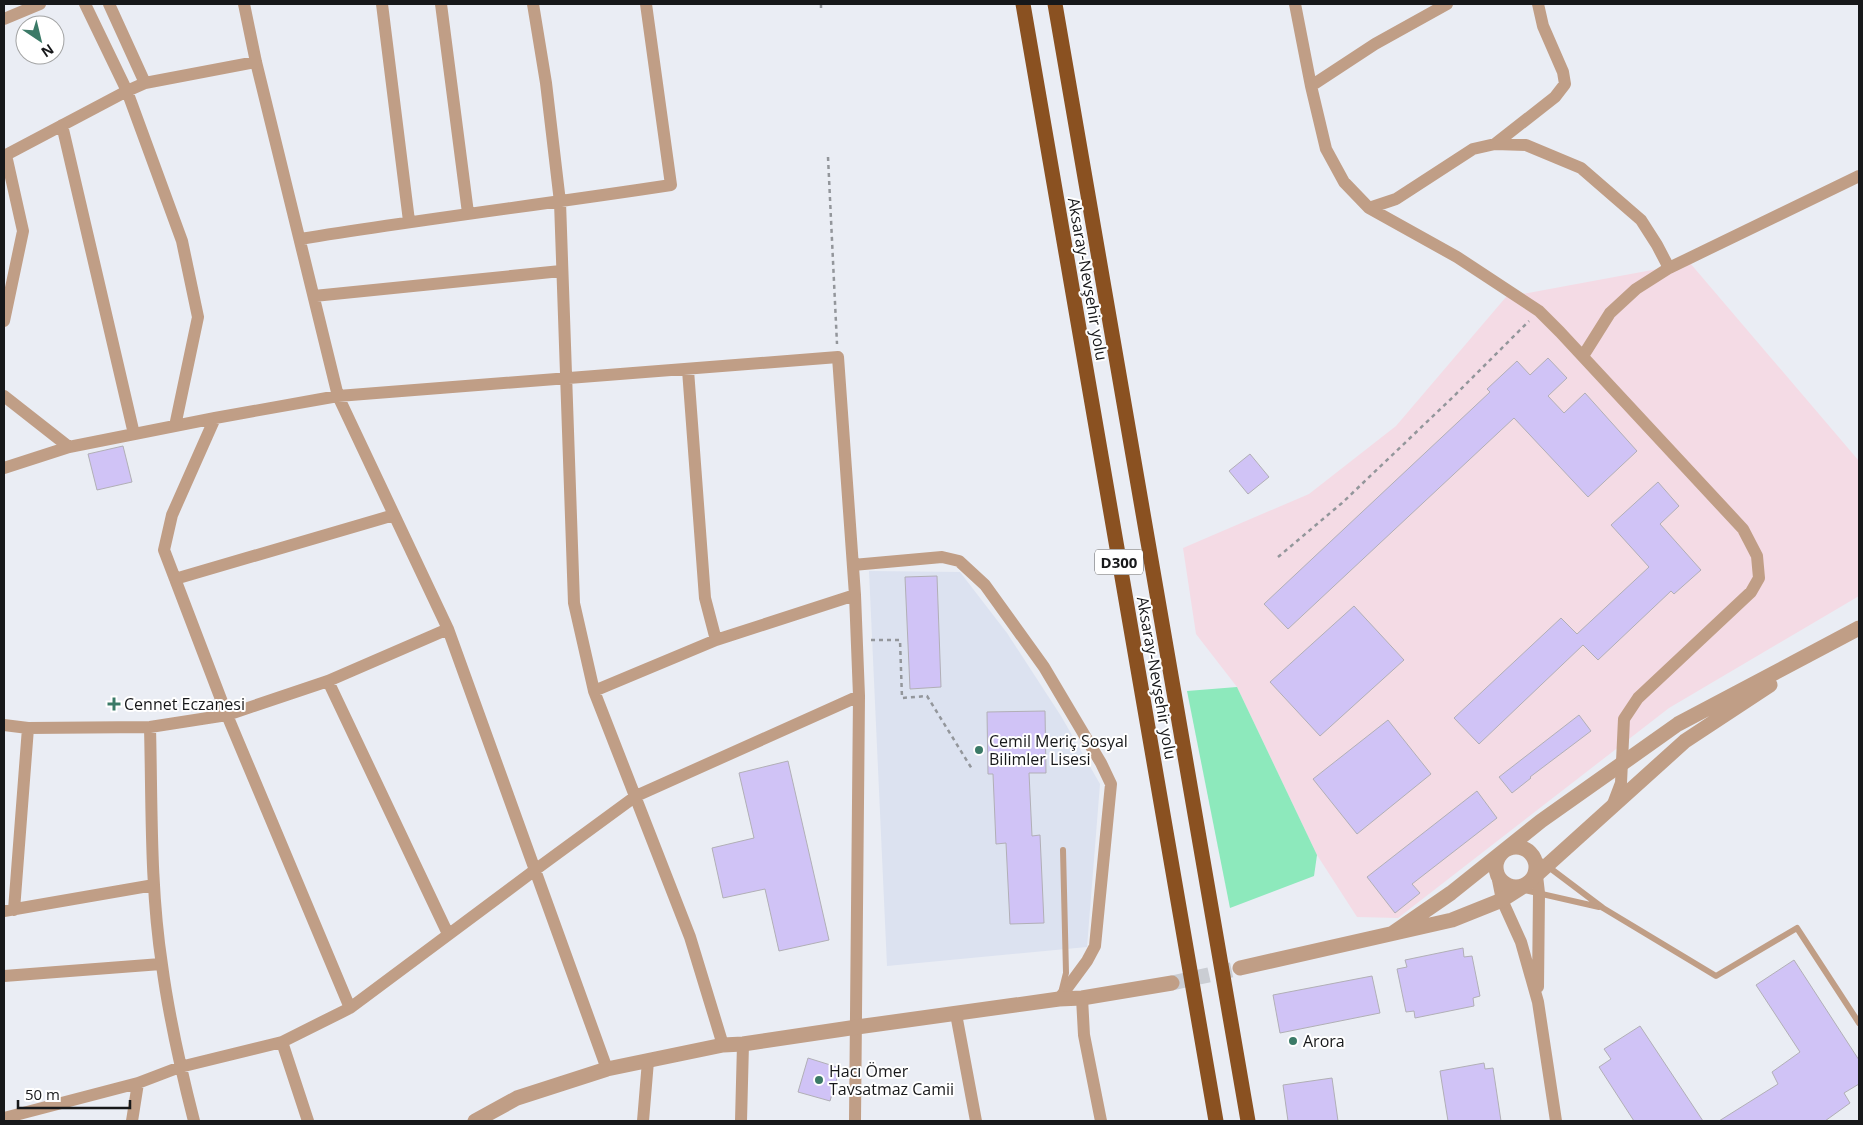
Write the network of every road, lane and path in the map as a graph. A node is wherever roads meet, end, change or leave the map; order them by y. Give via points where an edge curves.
1 (40, 4) edge
2 (84, 4) edge
3 (108, 4) edge
4 (244, 4) edge
5 (382, 4) edge
6 (441, 4) edge
7 (533, 4) edge
8 (646, 4) edge
9 (821, 4) edge
10 (1022, 4) edge
11 (1055, 4) edge
12 (1295, 4) edge
13 (1447, 4) edge
14 (1538, 4) edge
15 (821, 12) dead end
16 (4, 19) edge
17 (256, 62) junction
18 (145, 83) junction
19 (1311, 86) junction
20 (127, 91) junction
21 (62, 125) junction
22 (1495, 144) junction
23 (5, 156) edge
24 (828, 157) dead end
25 (1859, 176) edge
26 (560, 202) junction
27 (1370, 208) junction
28 (468, 213) junction
29 (409, 221) junction
30 (300, 239) junction
31 (1670, 268) junction
32 (561, 271) junction
33 (314, 296) junction
34 (1538, 311) junction
35 (4, 321) edge
36 (1583, 356) junction
37 (838, 358) junction
38 (688, 370) junction
39 (566, 378) junction
40 (4, 396) edge
41 (338, 396) junction
42 (215, 418) junction
43 (175, 426) junction
44 (134, 434) junction
45 (69, 446) junction
46 (4, 468) edge
47 (394, 515) junction
48 (1278, 557) dead end
49 (853, 566) junction
50 (175, 579) junction
51 (855, 595) junction
52 (1859, 628) edge
53 (448, 629) junction
54 (1842, 638) junction
55 (856, 639) junction
56 (716, 640) junction
57 (328, 680) junction
58 (594, 691) junction
59 (858, 696) junction
60 (227, 715) junction
61 (4, 725) edge
62 (150, 727) junction
63 (28, 728) junction
64 (1622, 763) junction
65 (972, 769) dead end
66 (636, 796) junction
67 (1613, 804) junction
68 (1063, 850) dead end
69 (1504, 850) junction
70 (534, 870) junction
71 (1530, 875) junction
72 (1497, 876) junction
73 (154, 885) junction
74 (1539, 893) junction
75 (1502, 900) junction
76 (1603, 908) junction
77 (9, 910) edge
78 (1393, 933) junction
79 (448, 934) junction
80 (162, 964) junction
81 (1240, 968) tunnel mouth
82 (4, 976) edge
83 (1172, 983) tunnel mouth
84 (1082, 998) junction
85 (1059, 999) junction
86 (1538, 1002) junction
87 (350, 1008) junction
88 (956, 1014) junction
89 (1859, 1023) edge
90 (857, 1027) junction
91 (282, 1042) junction
92 (743, 1044) junction
93 (723, 1045) junction
94 (648, 1061) junction
95 (180, 1067) junction
96 (607, 1069) junction
97 (138, 1083) junction
98 (4, 1118) edge
99 (132, 1121) edge
100 (194, 1121) edge
101 (308, 1121) edge
102 (475, 1121) edge
103 (643, 1121) edge
104 (741, 1121) edge
105 (855, 1121) edge
106 (976, 1121) edge
107 (1101, 1121) edge
108 (1216, 1121) edge
109 (1248, 1121) edge
110 (1556, 1121) edge

1 - 16 street
2 - 20 street
3 - 18 street
4 - 17 street
5 - 29 street
6 - 28 street
7 - 26 street
8 - 26 street via 671,185
9 - 15 path
10 - 108 highway, Aksaray-Nevşehir yolu / D300
11 - 109 highway, Aksaray-Nevşehir yolu / D300
12 - 19 street
13 - 19 street via 1375,44
14 - 22 street via 1565,84 1555,97
17 - 18 street
17 - 30 street
18 - 20 street
19 - 27 street via 1326,149 1344,182
20 - 21 street
20 - 43 street via 182,241 198,317
21 - 23 street
21 - 44 street
22 - 27 street via 1473,149 1396,199
22 - 31 street via 1526,145 1581,168 1641,220
23 - 35 street via 23,231
24 - 37 path
25 - 31 street
26 - 28 street
26 - 32 street
27 - 34 street via 1457,257
28 - 29 street
29 - 30 street
30 - 33 street
31 - 36 street via 1636,289 1610,314
32 - 33 street
32 - 39 street
33 - 41 street
34 - 36 street
34 - 48 path via 1342,503
36 - 64 street via 1743,529 1757,556 1759,578 1751,592 1638,698 1624,719
37 - 38 street
37 - 49 street
38 - 39 street
38 - 56 street via 705,598
39 - 41 street
39 - 58 street via 574,603
40 - 45 street
41 - 42 street
41 - 47 street
42 - 43 street
42 - 50 street via 172,515 164,550
43 - 44 street
44 - 45 street
45 - 46 street
47 - 50 street
47 - 53 street
49 - 51 street
49 - 85 street via 942,557 959,560 985,585 1044,667 1111,784 1095,946
50 - 60 street
51 - 55 street
51 - 56 street
52 - 54 street
53 - 57 street
53 - 70 street
54 - 64 street via 1678,724
54 - 67 street via 1685,741
55 - 59 street
55 - 65 path via 900,640 902,698 927,696
56 - 58 street
57 - 60 street
57 - 79 street
58 - 66 street
59 - 66 street
59 - 90 street
60 - 62 street
60 - 87 street
61 - 63 street
62 - 63 street
62 - 73 street
63 - 77 street
64 - 67 street via 1621,784
64 - 69 street
66 - 70 street
66 - 93 street via 690,937
67 - 71 street
68 - 85 lane via 1066,973
69 - 71 street via 1518,847
69 - 72 street via 1496,862
69 - 78 street via 1451,893
70 - 79 street
70 - 96 street
71 - 72 street via 1501,881
71 - 74 street
71 - 74 lane
71 - 75 street
71 - 76 lane
72 - 75 street
73 - 77 street
73 - 80 street
74 - 76 lane
74 - 86 street
75 - 78 street via 1452,920
75 - 86 street via 1521,942
76 - 89 lane via 1716,976 1797,928
78 - 81 street
79 - 87 street
80 - 82 street
80 - 95 street
83 - 84 street
84 - 85 street
84 - 107 street via 1084,1035
85 - 88 street
86 - 110 street
87 - 91 street
88 - 90 street
88 - 106 street
90 - 92 street
90 - 105 street
91 - 95 street
91 - 101 street
92 - 93 street
92 - 104 street
93 - 94 street
94 - 96 street
94 - 103 street
95 - 97 street
95 - 100 street
96 - 102 street via 516,1098
97 - 98 street
97 - 99 street

